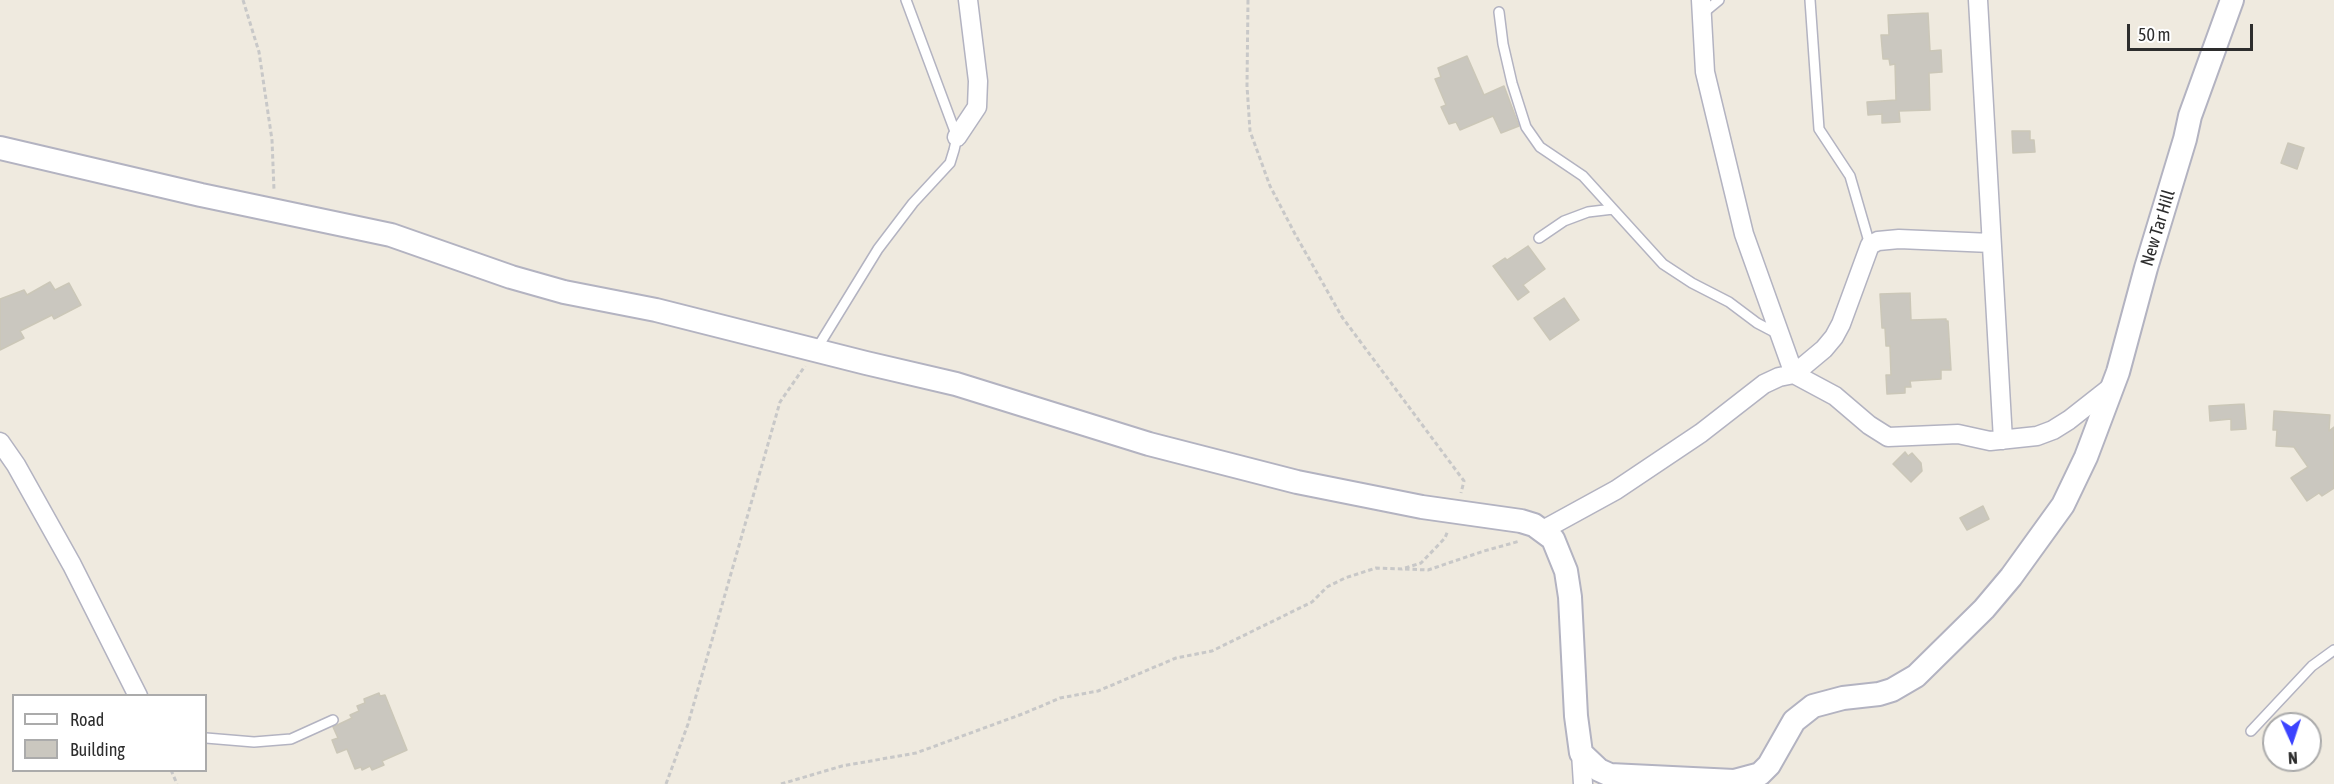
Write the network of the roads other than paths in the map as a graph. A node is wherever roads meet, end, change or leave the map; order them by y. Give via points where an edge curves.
1 (906, 0) edge
2 (968, 0) edge
3 (1719, 0) edge
4 (1810, 0) edge
5 (1978, 0) edge
6 (2232, 0) edge
7 (1701, 7) edge
8 (1499, 12) dead end
9 (957, 137) junction
10 (0, 148) edge
11 (1613, 209) junction
12 (1539, 238) dead end
13 (1991, 243) junction
14 (1870, 245) junction
15 (1780, 336) junction
16 (816, 350) junction
17 (1794, 374) junction
18 (2111, 387) junction
19 (2003, 440) junction
20 (0, 442) edge
21 (1543, 530) junction
22 (2334, 650) edge
23 (137, 694) edge
24 (333, 720) dead end
25 (2251, 731) dead end
26 (207, 738) edge
27 (1581, 753) junction
28 (1583, 784) edge

1 - 9 lane
2 - 9 street via 978,81 977,107
3 - 7 lane
4 - 14 lane via 1819,129 1850,176
5 - 13 street
6 - 18 street, New Tar Hill via 2190,116
7 - 15 street via 1707,84 1744,234
8 - 11 lane via 1503,44 1526,127 1540,147 1583,176
9 - 16 lane via 950,163 878,249
10 - 16 street via 391,236 564,292 656,310
11 - 12 lane via 1572,218
11 - 15 lane via 1664,264
13 - 14 street via 1899,239 1878,240
13 - 19 street
14 - 17 street via 1834,338
15 - 17 street
16 - 21 street via 995,394 1109,432 1297,482 1521,521
17 - 19 street via 1835,396 1888,437 1958,434
17 - 21 street via 1764,384 1701,433 1616,490
18 - 19 street via 2053,430
18 - 27 street, New Tar Hill via 2086,457 2063,505 1984,609 1916,676 1892,690 1824,702 1802,713 1769,765 1760,774 1734,781 1610,775
20 - 23 street via 72,564
21 - 27 street via 1553,539 1566,571
22 - 25 lane via 2312,666
24 - 26 lane via 291,739 254,742
27 - 28 street

